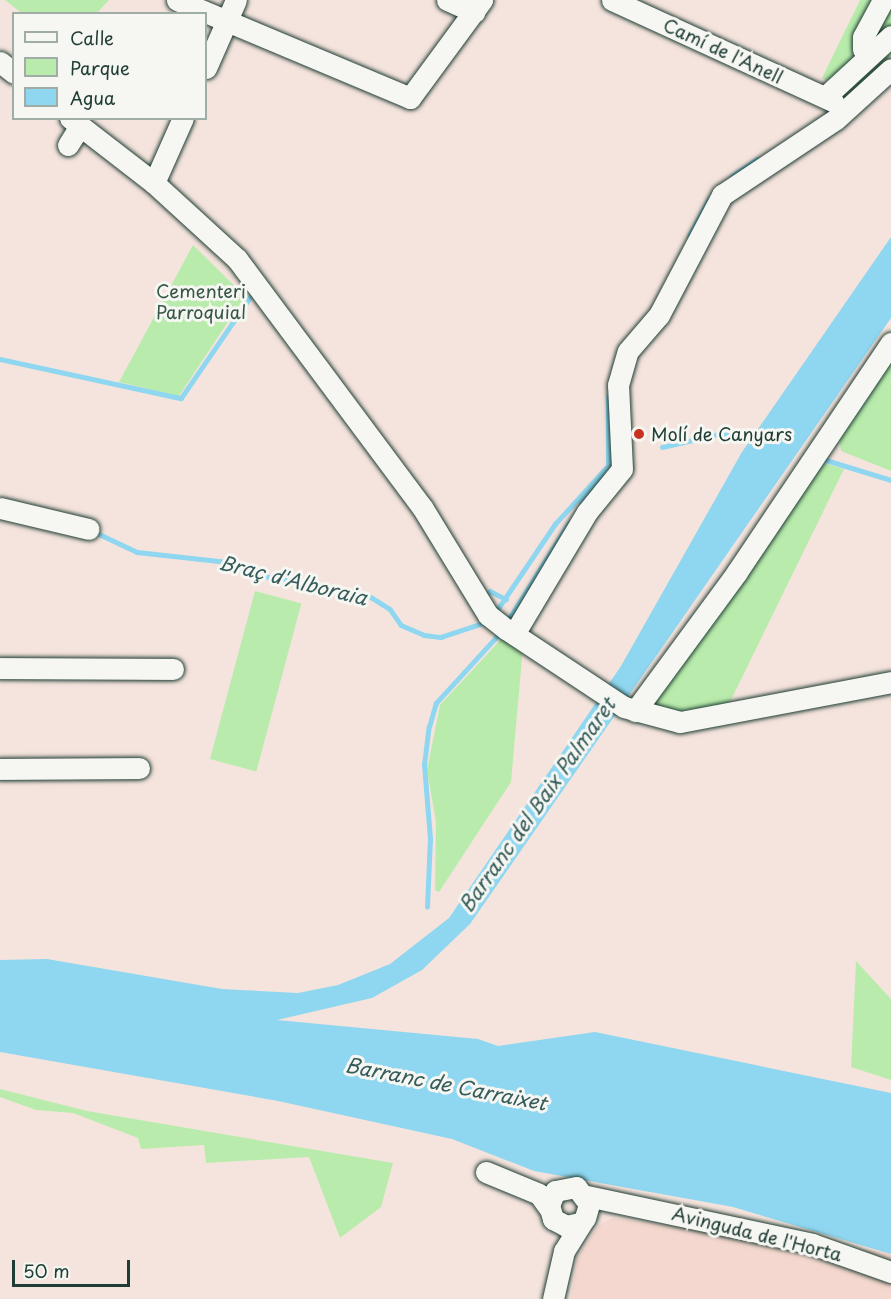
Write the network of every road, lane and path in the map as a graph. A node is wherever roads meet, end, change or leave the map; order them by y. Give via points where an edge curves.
1 (177, 0) edge
2 (236, 0) edge
3 (447, 0) edge
4 (612, 0) edge
5 (883, 0) edge
6 (478, 6) edge
7 (203, 12) edge
8 (207, 14) edge
9 (226, 23) junction
10 (891, 36) edge
11 (871, 54) junction
12 (207, 66) edge
13 (891, 69) edge
14 (182, 120) edge
15 (75, 122) edge
16 (68, 146) dead end
17 (154, 183) junction
18 (891, 342) edge
19 (0, 508) edge
20 (89, 529) dead end
21 (510, 632) junction
22 (0, 668) edge
23 (173, 669) dead end
24 (891, 682) edge
25 (630, 709) junction
26 (139, 768) dead end
27 (0, 769) edge
28 (486, 1172) dead end
29 (525, 1186) junction
30 (559, 1189) junction
31 (584, 1212) junction
32 (553, 1215) junction
33 (564, 1251) junction
34 (891, 1272) edge
35 (553, 1299) edge

1 - 7 street
2 - 9 street
3 - 6 street
4 - 11 street, Camí de l'Anell via 829,99
5 - 11 street via 863,37 863,49
6 - 9 street via 410,98
8 - 9 street
9 - 12 street
10 - 11 street
13 - 21 street via 836,118 722,195 659,315 628,351 618,385 622,469 588,512
14 - 17 street
15 - 16 street
15 - 17 street
17 - 21 street via 237,259 422,507 488,615
18 - 25 street via 737,572
19 - 20 street
21 - 25 street
22 - 23 street
24 - 25 street via 680,722
26 - 27 street
28 - 29 street
29 - 30 street
29 - 32 street
30 - 31 street via 576,1187
30 - 32 street
31 - 32 street
31 - 33 street
31 - 34 street, Avinguda de l'Horta via 622,1203 812,1244
32 - 33 street
33 - 35 street

